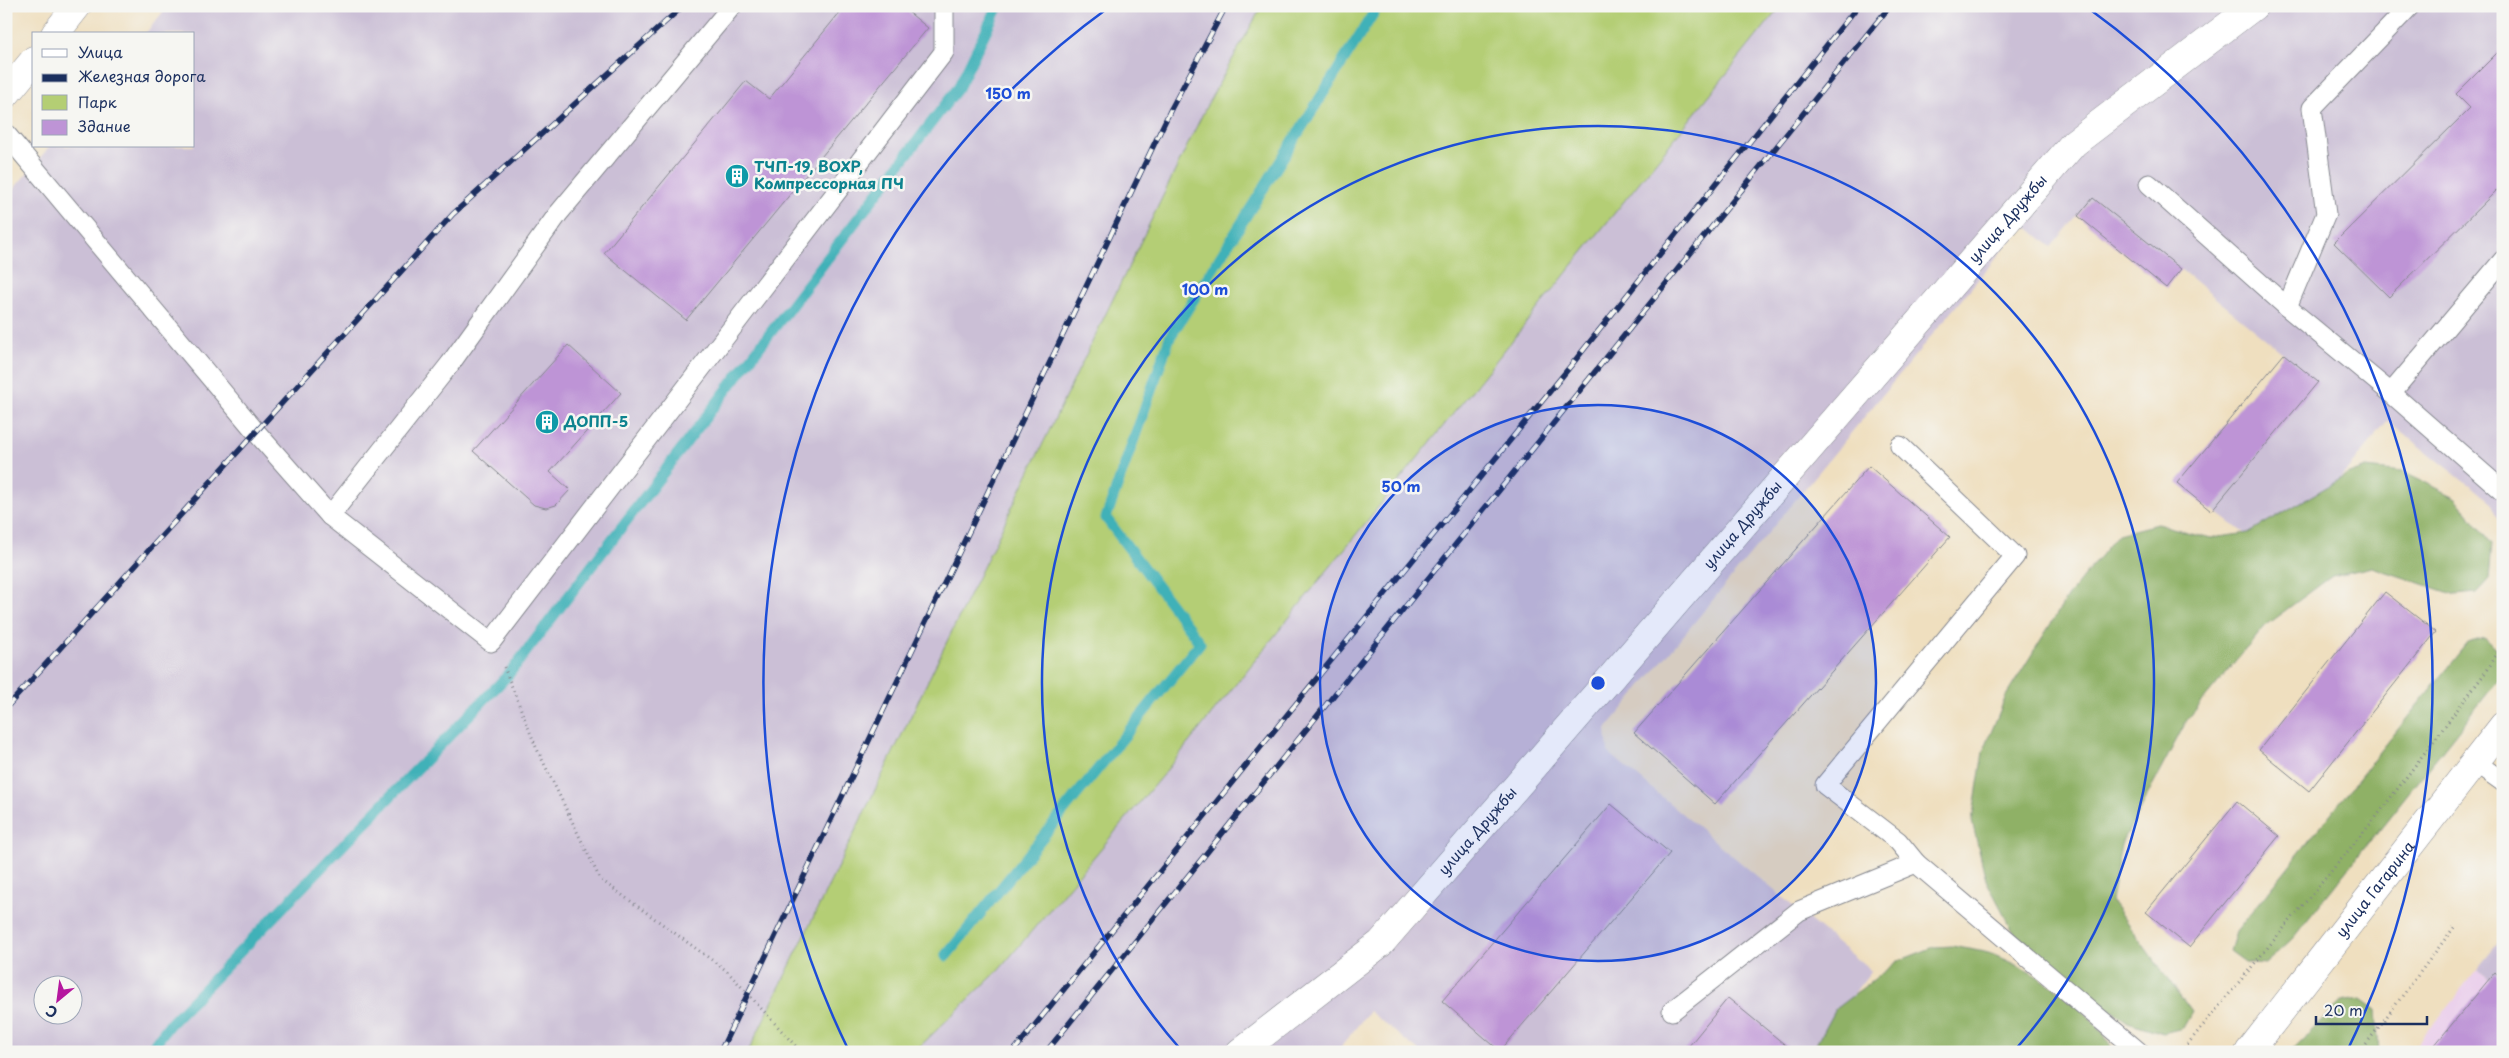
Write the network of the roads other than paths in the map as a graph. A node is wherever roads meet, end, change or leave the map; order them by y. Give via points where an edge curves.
1 (77, 6) edge
2 (732, 6) edge
3 (944, 6) edge
4 (2254, 6) edge
5 (2410, 6) edge
6 (57, 32) edge
7 (32, 62) edge
8 (6, 94) edge
9 (6, 134) edge
10 (2149, 184) dead end
11 (2503, 260) edge
12 (2287, 307) junction
13 (2391, 393) junction
14 (1900, 446) dead end
15 (2503, 491) edge
16 (330, 516) junction
17 (2503, 726) edge
18 (2475, 762) junction
19 (2503, 782) edge
20 (1916, 864) junction
21 (1672, 1011) dead end
22 (1240, 1052) edge
23 (2139, 1052) edge
24 (2249, 1052) edge

1 - 6 street
2 - 16 lane via 558,214 450,364
3 - 16 lane via 944,52 491,642
4 - 22 street, улица Дружбы via 2074,143 1381,943
5 - 12 lane via 2312,108 2326,214
7 - 8 street
9 - 16 lane
10 - 12 lane
11 - 13 lane
12 - 13 lane
13 - 15 lane
14 - 20 lane via 2015,556 1825,785 1898,841
17 - 18 street, улица Гагарина
18 - 19 lane
18 - 24 street, улица Гагарина
20 - 21 lane via 1799,912
20 - 23 lane

